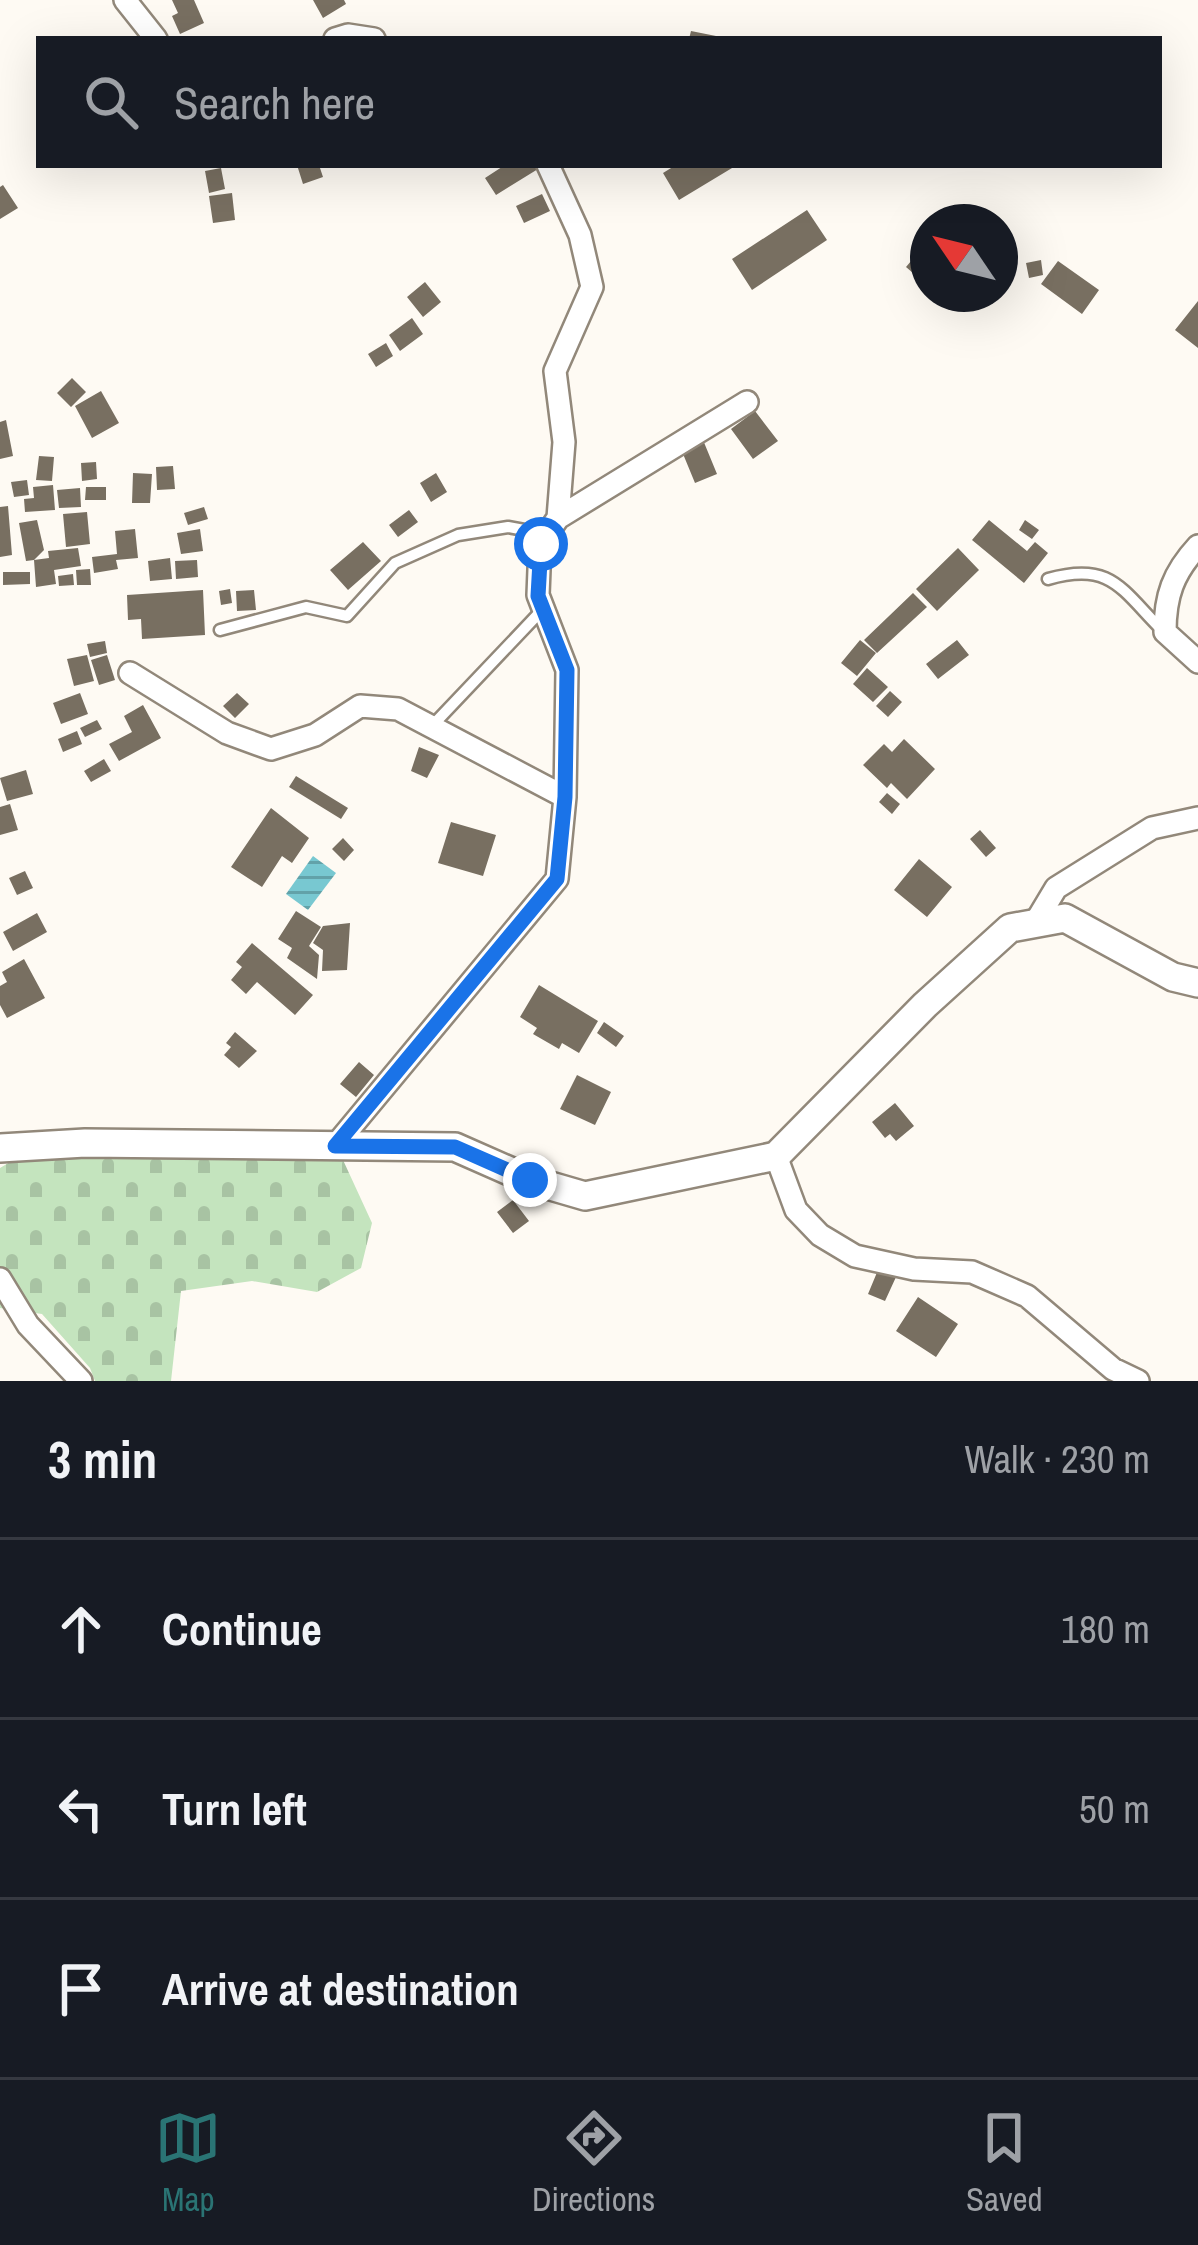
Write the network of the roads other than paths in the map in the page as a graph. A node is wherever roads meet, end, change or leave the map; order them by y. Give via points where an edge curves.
1 (125, 0) edge
2 (154, 36) edge
3 (549, 168) edge
4 (747, 402) dead end
5 (552, 526) junction
6 (1198, 546) edge
7 (1048, 578) dead end
8 (543, 609) junction
9 (220, 630) dead end
10 (1165, 632) junction
11 (1198, 662) edge
12 (130, 673) dead end
13 (432, 726) junction
14 (565, 797) junction
15 (1198, 818) edge
16 (1035, 923) junction
17 (1198, 983) edge
18 (335, 1146) junction
19 (0, 1148) edge
20 (776, 1156) junction
21 (0, 1279) edge
22 (81, 1381) edge
23 (1138, 1381) edge

1 - 2 street
3 - 5 street via 580,235 592,287 554,371 564,442
4 - 5 street
5 - 8 street via 541,544
5 - 9 lane via 458,536 395,563 347,616 306,607
6 - 10 street via 1165,597
7 - 10 lane via 1077,570 1107,576
8 - 13 lane
8 - 14 street via 567,670
10 - 11 street
12 - 13 street via 227,733 271,749 316,735 360,706 398,710
13 - 14 street
14 - 18 street via 557,879
15 - 16 street via 1152,828 1056,888
16 - 17 street via 1064,918
16 - 20 street via 1010,928
18 - 19 street
18 - 20 street via 455,1147 585,1196
20 - 23 street via 796,1210 820,1235 855,1256 972,1272 1027,1296
21 - 22 street via 28,1325

